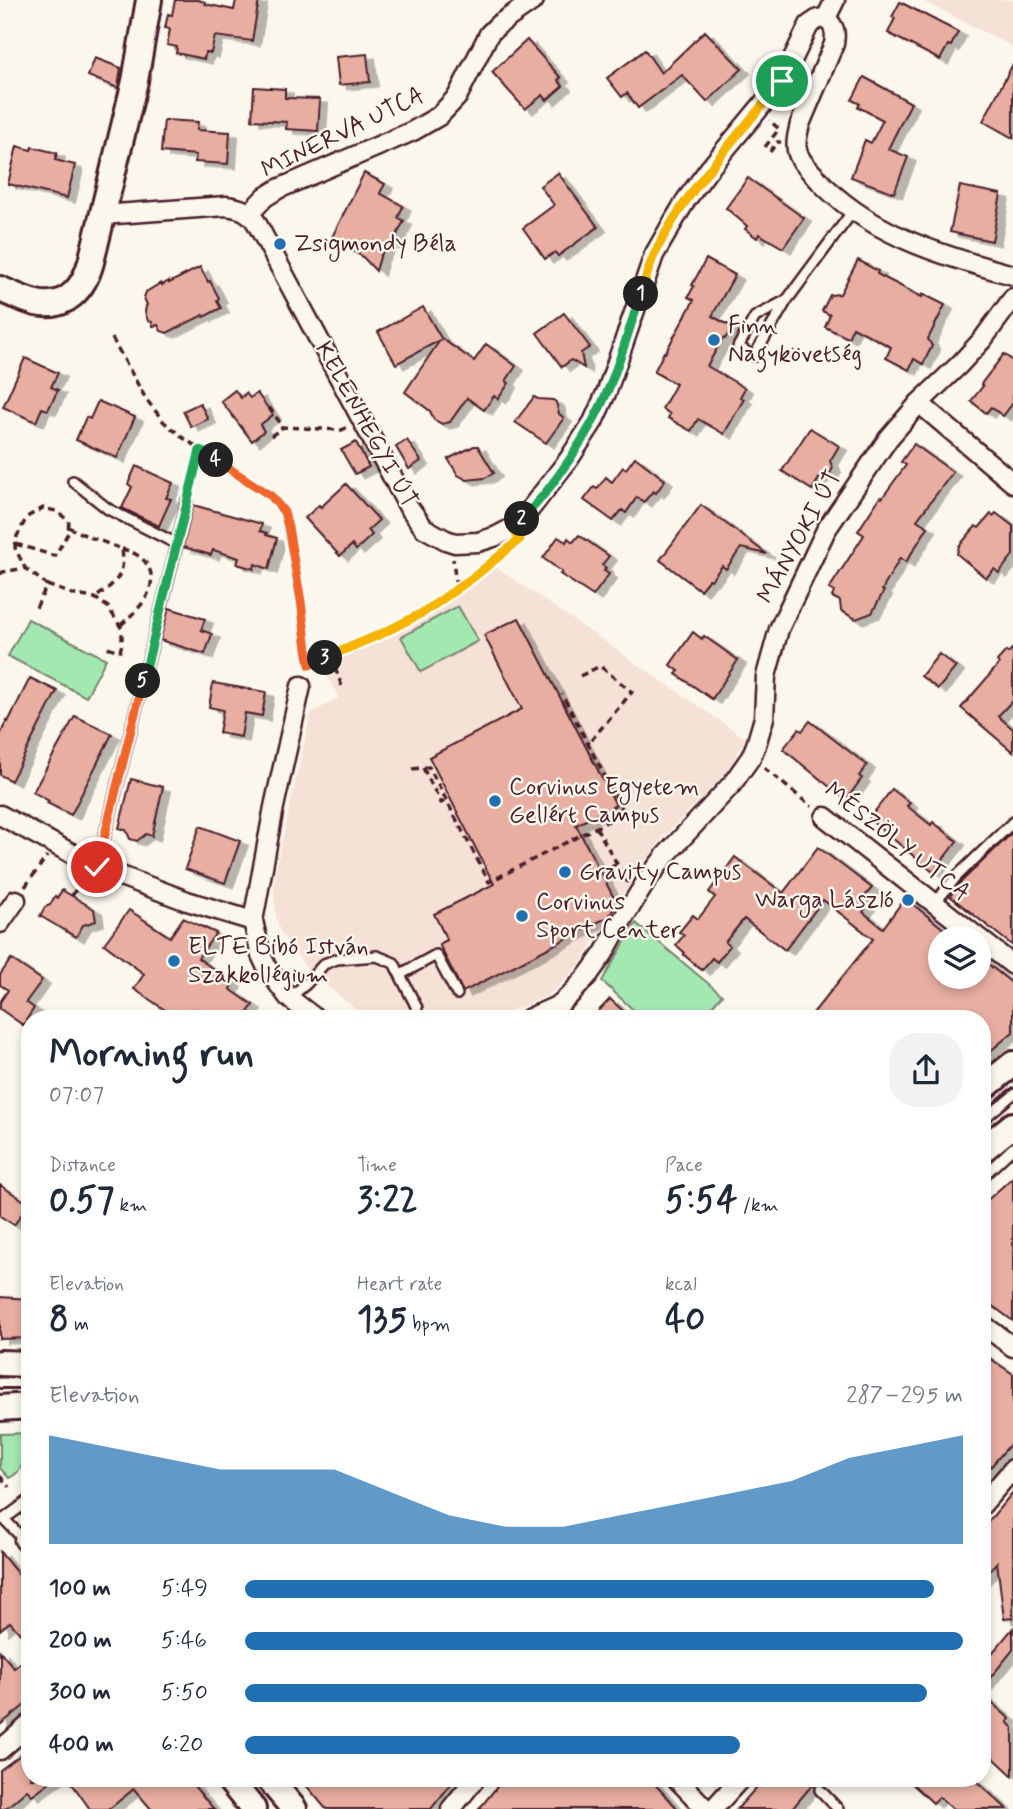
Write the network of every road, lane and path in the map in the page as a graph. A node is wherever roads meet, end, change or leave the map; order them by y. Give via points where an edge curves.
1 (149, 0) edge
2 (534, 0) edge
3 (835, 0) edge
4 (826, 18) junction
5 (758, 111) junction
6 (765, 147) dead end
7 (853, 211) junction
8 (250, 213) junction
9 (102, 215) junction
10 (1013, 275) edge
11 (0, 289) edge
12 (1013, 298) edge
13 (787, 300) junction
14 (111, 338) dead end
15 (919, 403) junction
16 (269, 407) dead end
17 (362, 419) junction
18 (283, 427) junction
19 (271, 436) dead end
20 (200, 450) junction
21 (73, 481) dead end
22 (1013, 483) edge
23 (187, 501) joint
24 (68, 527) junction
25 (512, 528) junction
26 (455, 543) junction
27 (16, 544) junction
28 (177, 544) junction
29 (122, 550) junction
30 (25, 568) junction
31 (0, 574) edge
32 (47, 585) junction
33 (456, 588) junction
34 (95, 598) junction
35 (36, 608) dead end
36 (120, 626) junction
37 (107, 647) dead end
38 (335, 668) dead end
39 (580, 676) dead end
40 (301, 685) dead end
41 (344, 689) dead end
42 (562, 694) dead end
43 (588, 744) junction
44 (751, 757) junction
45 (412, 769) dead end
46 (0, 815) edge
47 (825, 817) joint
48 (1013, 822) edge
49 (596, 827) junction
50 (55, 844) junction
51 (97, 867) junction
52 (600, 871) dead end
53 (82, 879) dead end
54 (72, 896) dead end
55 (16, 901) joint
56 (935, 903) junction
57 (253, 921) junction
58 (0, 923) edge
59 (1013, 965) edge
60 (401, 974) junction
61 (457, 994) dead end
62 (289, 998) junction
63 (417, 1008) dead end
64 (305, 1010) edge
65 (548, 1010) edge
66 (1013, 1064) edge
67 (991, 1082) edge
68 (1013, 1094) edge
69 (991, 1112) edge
70 (1013, 1125) edge
71 (991, 1143) edge
72 (1013, 1148) edge
73 (991, 1169) edge
74 (991, 1331) edge
75 (1013, 1347) edge
76 (0, 1363) edge
77 (21, 1364) edge
78 (0, 1383) edge
79 (21, 1383) edge
80 (21, 1406) edge
81 (0, 1408) edge
82 (1013, 1469) edge
83 (0, 1476) edge
84 (9, 1487) dead end
85 (991, 1495) edge
86 (21, 1506) edge
87 (2, 1518) edge
88 (21, 1538) edge
89 (21, 1732) edge
90 (0, 1750) edge
91 (235, 1787) edge
92 (276, 1787) edge
93 (469, 1787) edge
94 (685, 1787) edge
95 (733, 1787) edge
96 (820, 1790) dead end
97 (253, 1809) edge
98 (294, 1809) edge
99 (451, 1809) edge
100 (706, 1809) edge
101 (713, 1809) edge
102 (838, 1809) edge

1 - 9 street via 135,81
2 - 8 street, MINERVA UTCA via 489,34 457,97 439,116 278,189
3 - 4 street
4 - 5 street via 809,25 782,81
4 - 7 street via 834,26 834,44 800,124 797,149 823,185
5 - 6 path via 779,129
5 - 25 street via 686,200 654,255 593,422 548,487
7 - 10 street via 958,260
7 - 13 lane
8 - 9 street via 226,206
8 - 17 street, KELENHEGYI ÚT
9 - 11 street via 88,274 68,298 50,305
12 - 15 street, MÁNYOKI ÚT via 975,348
13 - 13 lane via 754,356 738,347 755,317
14 - 20 path via 164,422
15 - 22 street
15 - 44 street, MÁNYOKI ÚT via 868,467 814,553 779,629 766,676 764,718
16 - 18 path
17 - 18 path via 342,430
17 - 26 street, KELENHEGYI ÚT via 408,506 425,528
18 - 19 path
20 - 23 path
20 - 33 path via 271,496 284,512 310,665 424,612
21 - 28 lane via 108,509
23 - 28 lane
24 - 27 path via 55,556
24 - 27 path via 69,521 56,511 43,508 27,517
24 - 29 path
25 - 26 street via 478,542
25 - 33 path via 520,539
26 - 33 path
27 - 30 path
28 - 51 lane
29 - 34 path via 117,581
29 - 36 path via 134,552 149,566 150,587 137,611
30 - 31 path
30 - 32 path
32 - 34 path
32 - 35 path
34 - 36 path via 108,607
36 - 37 path via 120,652
38 - 41 path
39 - 43 path via 600,666 632,692
40 - 57 street
42 - 43 path
43 - 49 path via 624,813
44 - 47 path, MÉSZÖLY UTCA
44 - 65 street, MÁNYOKI ÚT via 649,877 589,974 559,1005
45 - 49 path via 429,767 489,882
46 - 50 street
47 - 56 street, MÉSZÖLY UTCA
48 - 56 lane
49 - 52 path via 617,864
50 - 51 street
50 - 55 path
51 - 57 street
53 - 54 path
55 - 58 street
56 - 59 street, MÉSZÖLY UTCA
57 - 62 street via 268,970
60 - 61 lane via 436,955
60 - 62 lane via 394,963 377,956 337,960 324,964
60 - 63 lane
62 - 64 street
66 - 67 street
68 - 69 lane
70 - 71 street
72 - 73 lane
74 - 75 street
76 - 77 street
78 - 79 lane
80 - 81 street
82 - 85 street
83 - 84 path
86 - 87 lane
87 - 88 lane
89 - 90 street
91 - 97 street
92 - 98 street
93 - 99 street
94 - 100 street
95 - 101 street
96 - 102 lane

